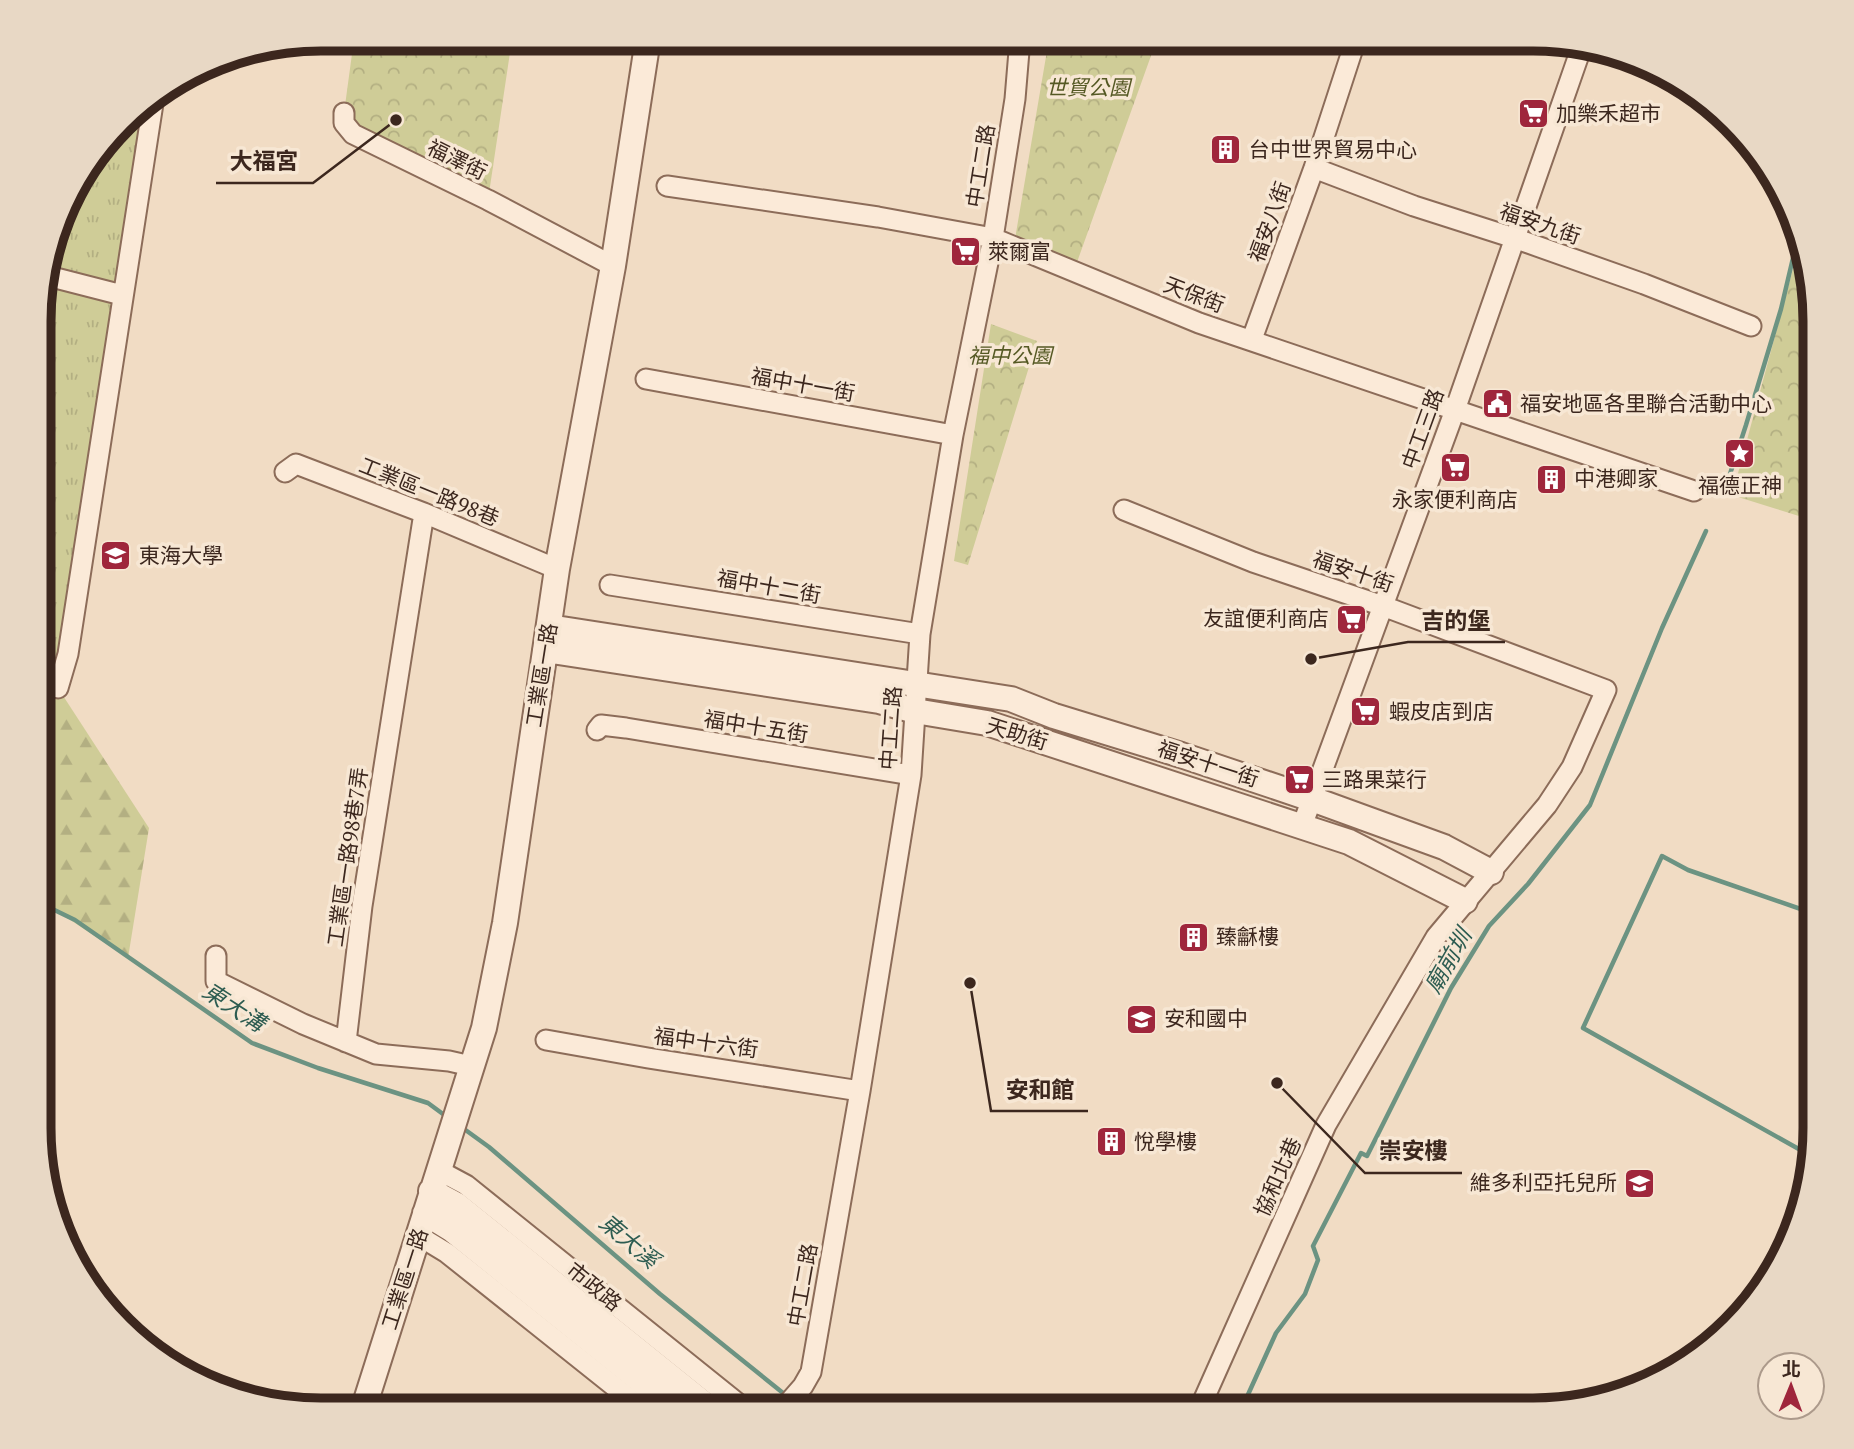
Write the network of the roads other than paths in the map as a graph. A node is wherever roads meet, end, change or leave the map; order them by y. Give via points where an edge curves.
1 (646, 51) edge
2 (1019, 51) edge
3 (1352, 51) edge
4 (1579, 55) edge
5 (152, 110) edge
6 (344, 113) dead end
7 (1314, 168) junction
8 (667, 186) dead end
9 (993, 238) junction
10 (1514, 238) junction
11 (613, 266) junction
12 (54, 278) edge
13 (122, 295) junction
14 (1751, 326) dead end
15 (1252, 339) junction
16 (646, 379) dead end
17 (1455, 410) junction
18 (953, 435) junction
19 (285, 472) dead end
20 (1694, 491) dead end
21 (1124, 510) dead end
22 (424, 513) junction
23 (557, 569) junction
24 (610, 585) dead end
25 (1383, 606) junction
26 (920, 634) junction
27 (547, 638) junction
28 (917, 683) junction
29 (58, 688) dead end
30 (1606, 691) joint
31 (915, 711) junction
32 (597, 730) dead end
33 (911, 775) junction
34 (1312, 799) junction
35 (1302, 826) junction
36 (1492, 872) junction
37 (1465, 901) junction
38 (216, 956) dead end
39 (546, 1040) dead end
40 (346, 1042) junction
41 (469, 1074) junction
42 (860, 1091) junction
43 (432, 1192) junction
44 (367, 1398) edge
45 (629, 1398) edge
46 (662, 1398) edge
47 (697, 1398) edge
48 (731, 1398) edge
49 (792, 1398) edge
50 (1204, 1398) edge

1 - 11 street, 工業區一路
2 - 9 street, 中工二路
3 - 7 street, 福安八街
4 - 10 street, 中工三路
5 - 13 street
6 - 11 street, 福澤街 via 344,123 353,135
7 - 10 street, 福安九街
7 - 15 street, 福安八街
8 - 9 street, 天保街
9 - 15 street, 天保街 via 1199,323
9 - 18 street, 中工二路
10 - 14 street, 福安九街
10 - 17 street, 中工三路
11 - 23 street, 工業區一路
12 - 13 street
13 - 29 street via 68,654
15 - 17 street, 天保街
16 - 18 street, 福中十一街
17 - 20 street, 天保街
17 - 25 street, 中工三路
18 - 26 street, 中工二路
19 - 22 street, 工業區一路98巷 via 296,464
21 - 25 street, 福安十街 via 1253,562
22 - 23 street, 工業區一路98巷
22 - 40 street, 工業區一路98巷7弄 via 362,906
23 - 27 street, 工業區一路
24 - 26 street, 福中十二街
25 - 30 street, 福安十街
25 - 34 street, 中工三路
26 - 28 street, 中工二路
27 - 28 street
27 - 31 street, 天助街
27 - 41 street, 工業區一路 via 505,923 484,1028
28 - 31 street, 中工二路
28 - 34 street, 福安十一街 via 1011,699
30 - 36 street, 協和北巷 via 1572,767 1548,805
31 - 33 street, 中工二路
31 - 35 street, 天助街 via 987,723
32 - 33 street, 福中十五街 via 601,725 626,728
33 - 42 street, 中工二路
34 - 35 street, 中工三路
34 - 36 street, 福安十一街 via 1444,847
35 - 37 street, 天助街 via 1349,842
36 - 37 street, 協和北巷
37 - 50 street, 協和北巷 via 1436,937 1326,1125
38 - 40 street via 216,981
39 - 42 street, 福中十六街
40 - 41 street via 376,1054 449,1061
41 - 43 street, 工業區一路
42 - 49 street, 中工二路 via 811,1372
43 - 44 street, 工業區一路
43 - 45 street via 467,1268
43 - 46 street, 市政路 via 451,1229
43 - 47 street, 市政路 via 457,1205
43 - 48 street, 市政路 via 466,1185

